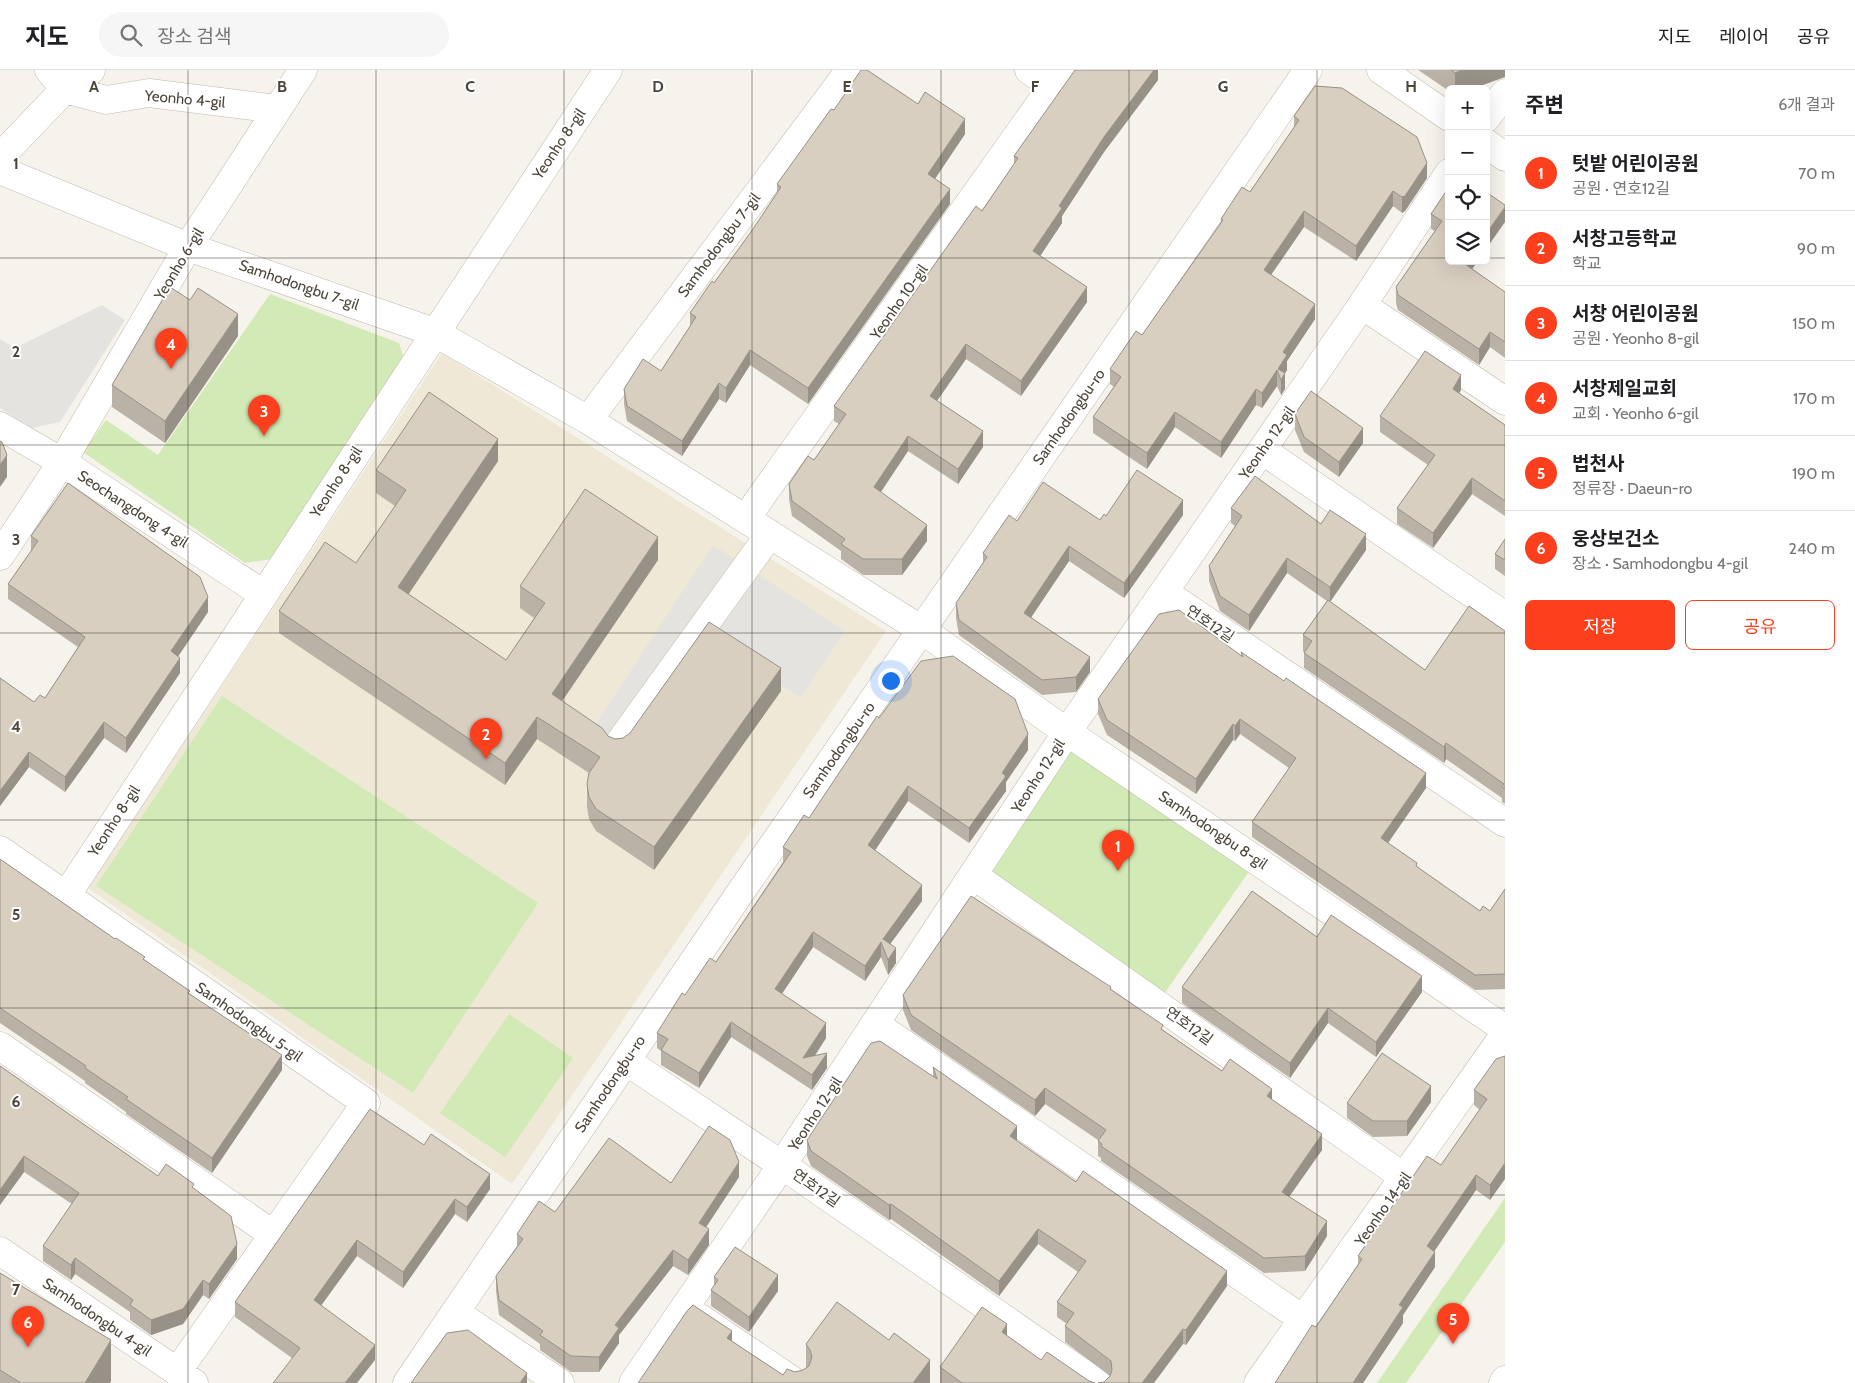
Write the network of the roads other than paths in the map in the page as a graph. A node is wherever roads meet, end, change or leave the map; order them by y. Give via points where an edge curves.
1 (91, 70) edge
2 (303, 70) edge
3 (608, 70) edge
4 (850, 70) edge
5 (1029, 70) edge
6 (1308, 70) edge
7 (1381, 70) edge
8 (1058, 78) edge
9 (57, 80) edge
10 (1505, 92) edge
11 (276, 109) junction
12 (1490, 113) edge
13 (1445, 114) edge
14 (1490, 146) edge
15 (1505, 156) edge
16 (0, 157) edge
17 (0, 170) edge
18 (1448, 175) edge
19 (188, 247) junction
20 (1362, 305) junction
21 (434, 332) junction
22 (1505, 402) edge
23 (588, 420) junction
24 (0, 426) edge
25 (1262, 450) junction
26 (62, 462) junction
27 (746, 518) junction
28 (770, 534) junction
29 (0, 556) edge
30 (1164, 592) junction
31 (263, 594) junction
32 (1505, 616) edge
33 (922, 630) junction
34 (1067, 732) junction
35 (617, 746) edge
36 (1505, 823) edge
37 (0, 850) edge
38 (973, 874) junction
39 (66, 896) junction
40 (875, 1024) junction
41 (1505, 1029) edge
42 (1505, 1034) edge
43 (0, 1046) edge
44 (626, 1061) junction
45 (782, 1164) junction
46 (1405, 1178) junction
47 (274, 1235) junction
48 (0, 1252) edge
49 (685, 1307) junction
50 (455, 1312) junction
51 (1304, 1320) junction
52 (186, 1379) edge
53 (407, 1383) edge
54 (560, 1383) edge
55 (633, 1383) edge
56 (796, 1383) edge
57 (1097, 1383) edge
58 (1258, 1383) edge

1 - 9 street
2 - 11 street, Yeonho 6-gil
3 - 21 street, Yeonho 8-gil
4 - 23 street, Samhodongbu 7-gil
5 - 8 street, Yeonho 10-gil
6 - 33 street, Samhodongbu-ro
7 - 13 street
8 - 27 street, Yeonho 10-gil
9 - 11 street, Yeonho 4-gil via 106,100 149,94
9 - 16 street
10 - 12 street
11 - 19 street, Yeonho 6-gil
14 - 15 street
17 - 19 street, Samhodongbu 7-gil
18 - 20 street, Yeonho 12-gil
19 - 21 street, Samhodongbu 7-gil
19 - 26 street, Yeonho 6-gil
20 - 22 street
20 - 25 street, Yeonho 12-gil
21 - 23 street, Samhodongbu 7-gil
21 - 31 street, Yeonho 8-gil
23 - 27 street, Samhodongbu 7-gil
24 - 26 street, Seochangdong 4-gil
25 - 30 street, Yeonho 12-gil
25 - 32 street
26 - 29 street, Yeonho 6-gil
26 - 31 street, Seochangdong 4-gil
27 - 28 street, Samhodongbu 7-gil
28 - 33 street, Samhodongbu 7-gil
28 - 35 street
30 - 34 street, Yeonho 12-gil
30 - 36 street, 연호12길
31 - 39 street, Yeonho 8-gil
33 - 34 street, Samhodongbu 8-gil
33 - 44 street, Samhodongbu-ro
34 - 38 street, Yeonho 12-gil
34 - 41 street, Samhodongbu 8-gil
37 - 39 street, Samhodongbu 5-gil
38 - 40 street, Yeonho 12-gil
38 - 46 street, 연호12길
39 - 47 street, Samhodongbu 5-gil via 366,1103
40 - 45 street, Yeonho 12-gil
40 - 51 street
42 - 46 street, Yeonho 14-gil
43 - 47 street
44 - 45 street, 연호12길
44 - 50 street, Samhodongbu-ro
45 - 49 street, Yeonho 12-gil
45 - 57 street, 연호12길
46 - 51 street, Yeonho 14-gil
47 - 52 street, Samhodongbu 5-gil
48 - 52 street, Samhodongbu 4-gil
49 - 55 street, Yeonho 12-gil
49 - 56 street
50 - 53 street, Samhodongbu-ro
50 - 54 street
51 - 58 street, Yeonho 14-gil

